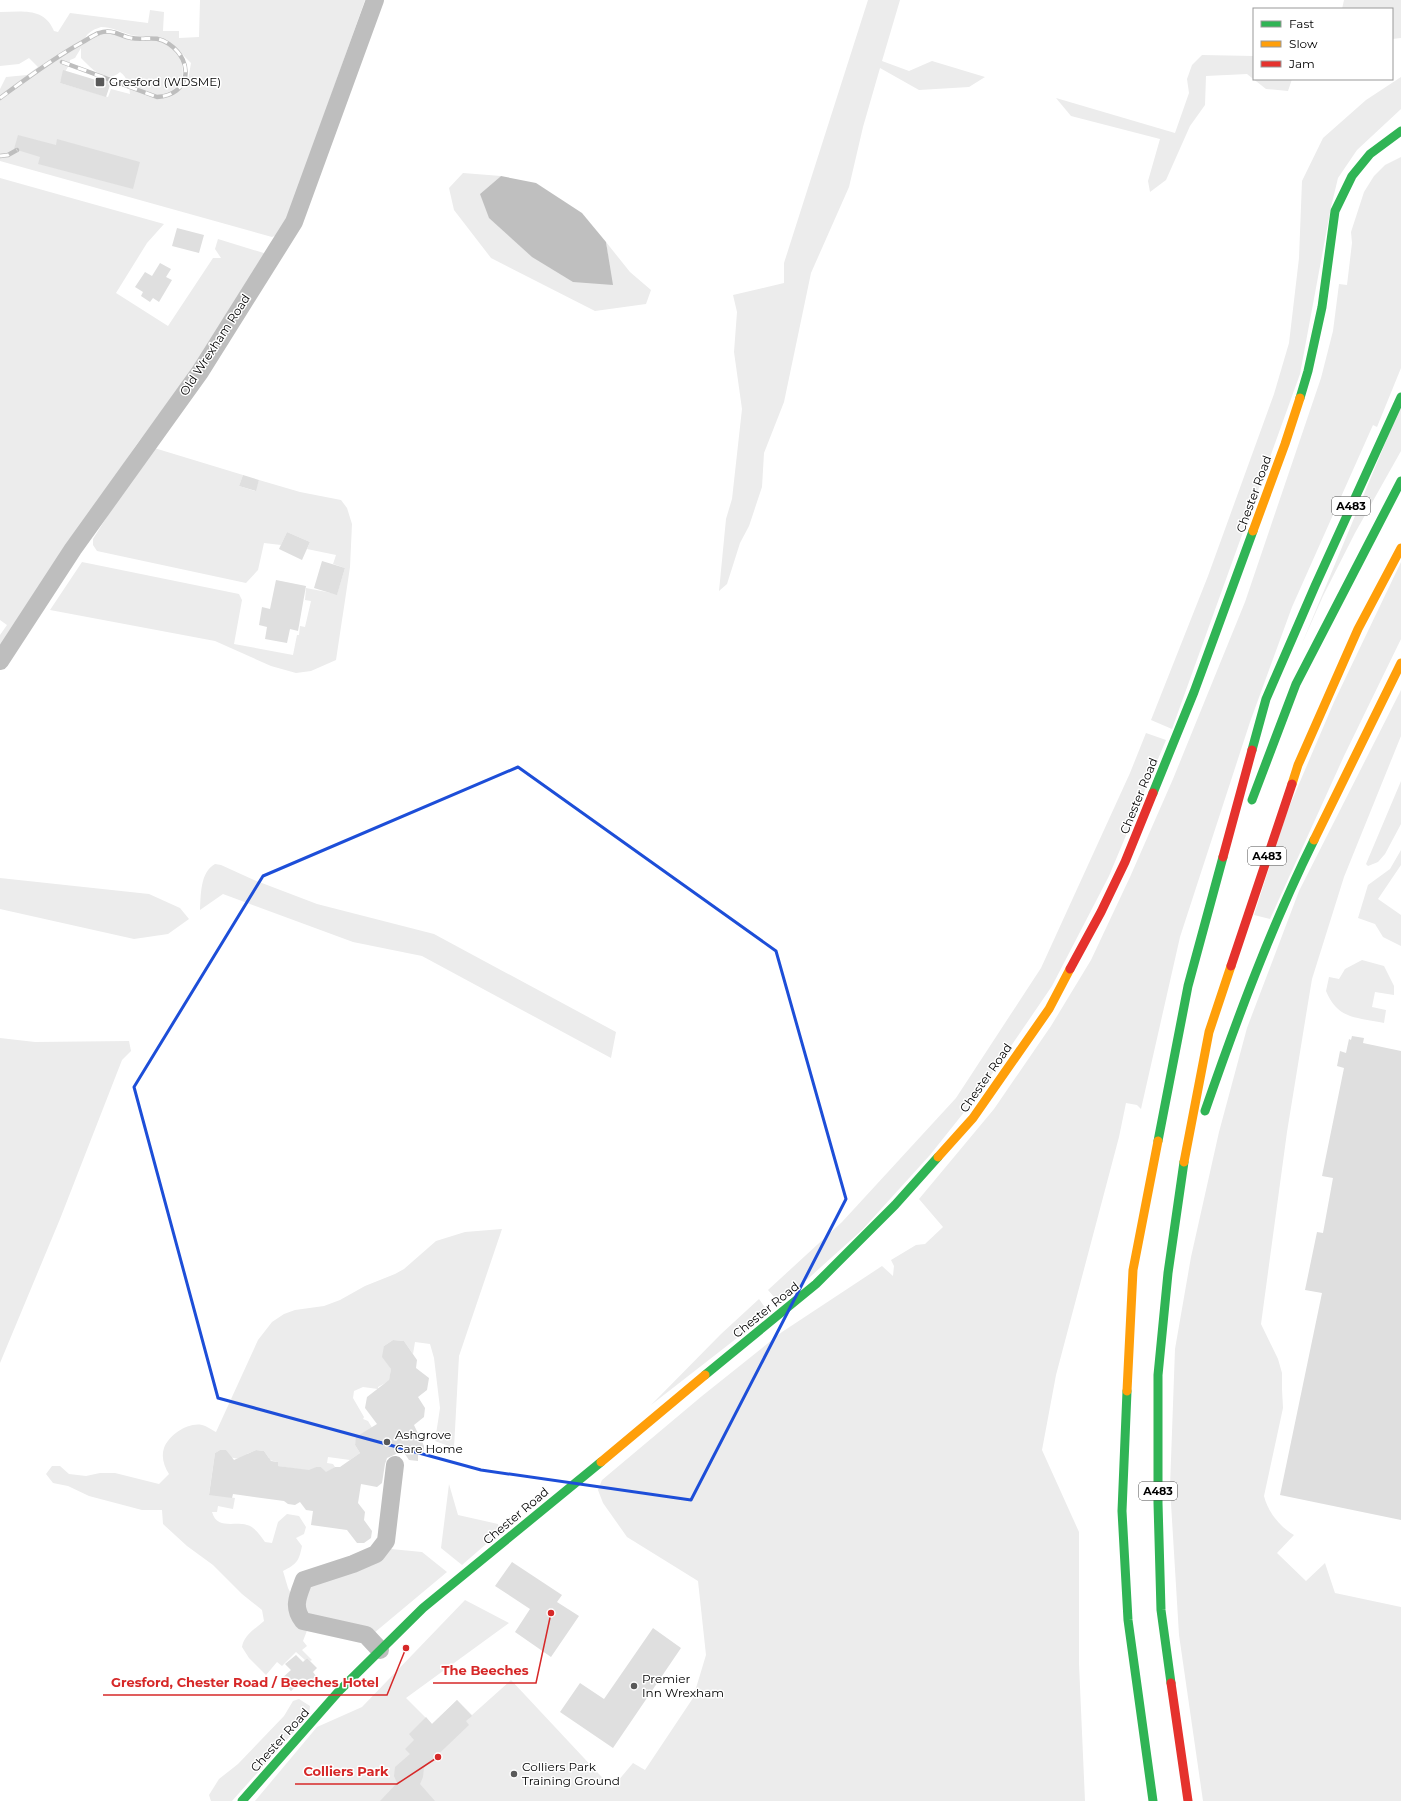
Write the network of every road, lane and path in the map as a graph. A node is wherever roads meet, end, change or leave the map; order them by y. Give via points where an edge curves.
1 (375, 0) edge
2 (1400, 135) edge
3 (1401, 397) edge
4 (1401, 481) edge
5 (1401, 548) edge
6 (0, 661) edge
7 (1401, 663) edge
8 (1248, 810) dead end
9 (1240, 832) dead end
10 (1209, 914) junction
11 (1181, 1180) junction
12 (396, 1465) dead end
13 (380, 1650) junction
14 (242, 1801) edge
15 (1153, 1801) edge
16 (1188, 1801) edge

1 - 6 street, Old Wrexham Road via 294,222 200,372 73,549
2 - 13 main road, Chester Road via 1370,154 1352,176 1335,211 1322,306 1308,371 1282,451 1194,692 1125,862 1049,1009 973,1118 895,1205 816,1284 423,1608
3 - 10 main road, A483 via 1266,699
4 - 8 main road, A483 via 1296,684
5 - 11 main road, A483 via 1358,630 1296,773 1208,1032
7 - 11 main road, A483 via 1293,883 1234,1026
9 - 10 main road, A483
10 - 15 main road, A483 via 1188,986 1133,1270 1122,1512 1128,1620
11 - 16 main road, A483 via 1168,1273 1158,1375 1158,1503 1161,1610
12 - 13 street via 386,1541 376,1554 304,1580 296,1604 297,1614 303,1621 366,1636
13 - 14 main road, Chester Road via 339,1691

